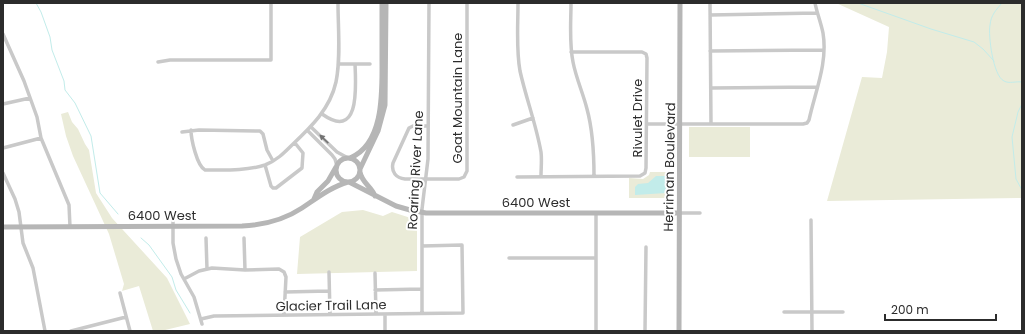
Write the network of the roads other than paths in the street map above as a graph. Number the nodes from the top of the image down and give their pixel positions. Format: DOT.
graph roads {
  1 [pos="271,3"];
  2 [pos="338,3"];
  3 [pos="382,3"];
  4 [pos="386,3"];
  5 [pos="429,3"];
  6 [pos="467,3"];
  7 [pos="518,3"];
  8 [pos="571,3"];
  9 [pos="680,3"];
  10 [pos="710,3"];
  11 [pos="815,3"];
  12 [pos="817,13"];
  13 [pos="710,15"];
  14 [pos="3,34"];
  15 [pos="823,50"];
  16 [pos="710,51"];
  17 [pos="572,52"];
  18 [pos="158,62"];
  19 [pos="338,64"];
  20 [pos="356,64"];
  21 [pos="370,64"];
  22 [pos="817,87"];
  23 [pos="711,88"];
  24 [pos="30,98"];
  25 [pos="3,104"];
  26 [pos="322,114"];
  27 [pos="533,118"];
  28 [pos="647,124"];
  29 [pos="680,124"];
  30 [pos="711,124"];
  31 [pos="428,126"];
  32 [pos="513,126"];
  33 [pos="310,129"];
  34 [pos="191,130"];
  35 [pos="182,132"];
  36 [pos="42,138"];
  37 [pos="295,143"];
  38 [pos="3,148"];
  39 [pos="349,158"];
  40 [pos="273,161"];
  41 [pos="265,165"];
  42 [pos="336,166"];
  43 [pos="360,170"];
  44 [pos="3,173"];
  45 [pos="541,176"];
  46 [pos="594,176"];
  47 [pos="517,177"];
  48 [pos="426,178"];
  49 [pos="349,182"];
  50 [pos="375,196"];
  51 [pos="314,198"];
  52 [pos="422,212"];
  53 [pos="596,213"];
  54 [pos="679,213"];
  55 [pos="700,213"];
  56 [pos="173,217"];
  57 [pos="811,220"];
  58 [pos="3,227"];
  59 [pos="21,227"];
  60 [pos="70,227"];
  61 [pos="172,227"];
  62 [pos="206,238"];
  63 [pos="244,238"];
  64 [pos="422,246"];
  65 [pos="646,247"];
  66 [pos="509,258"];
  67 [pos="596,258"];
  68 [pos="206,269"];
  69 [pos="245,270"];
  70 [pos="329,272"];
  71 [pos="375,273"];
  72 [pos="184,279"];
  73 [pos="422,289"];
  74 [pos="376,290"];
  75 [pos="329,291"];
  76 [pos="285,292"];
  77 [pos="120,293"];
  78 [pos="784,312"];
  79 [pos="811,312"];
  80 [pos="843,312"];
  81 [pos="422,313"];
  82 [pos="330,314"];
  83 [pos="376,314"];
  84 [pos="385,314"];
  85 [pos="284,315"];
  86 [pos="126,317"];
  87 [pos="201,319"];
  88 [pos="202,324"];
  89 [pos="45,331"];
  90 [pos="71,331"];
  91 [pos="130,331"];
  92 [pos="385,331"];
  93 [pos="596,331"];
  94 [pos="645,331"];
  95 [pos="679,331"];
  96 [pos="812,331"];
  1 -- 18 [label="street"];
  2 -- 19 [label="street"];
  3 -- 39 [label="street"];
  4 -- 43 [label="street"];
  5 -- 31 [label="street, Roaring River Lane"];
  6 -- 48 [label="street, Goat Mountain Lane"];
  7 -- 27 [label="street"];
  8 -- 17 [label="street"];
  9 -- 29 [label="street, Herriman Boulevard"];
  10 -- 13 [label="street"];
  11 -- 12 [label="street"];
  12 -- 13 [label="street"];
  12 -- 15 [label="street"];
  13 -- 16 [label="street"];
  14 -- 24 [label="street"];
  15 -- 16 [label="street"];
  15 -- 22 [label="street"];
  16 -- 23 [label="street"];
  17 -- 28 [label="street, Rivulet Drive"];
  17 -- 46 [label="street"];
  19 -- 20 [label="street"];
  19 -- 26 [label="street"];
  20 -- 21 [label="street"];
  20 -- 26 [label="street"];
  22 -- 23 [label="street"];
  22 -- 30 [label="street"];
  23 -- 30 [label="street"];
  24 -- 25 [label="street"];
  24 -- 36 [label="street"];
  26 -- 33 [label="street"];
  27 -- 32 [label="street"];
  27 -- 45 [label="street"];
  28 -- 29 [label="street"];
  28 -- 46 [label="street, Rivulet Drive"];
  29 -- 30 [label="street"];
  29 -- 54 [label="street, Herriman Boulevard"];
  31 -- 48 [label="street, Roaring River Lane"];
  31 -- 48 [label="street, Goat Mountain Lane"];
  33 -- 37 [label="street"];
  39 -- 33 [label="street, one-way"];
  33 -- 42 [label="street"];
  34 -- 35 [label="street"];
  34 -- 40 [label="street"];
  34 -- 41 [label="street"];
  36 -- 38 [label="street"];
  36 -- 60 [label="street"];
  37 -- 40 [label="street"];
  37 -- 41 [label="street"];
  39 -- 42 [label="street"];
  39 -- 43 [label="street"];
  40 -- 41 [label="street"];
  42 -- 49 [label="street"];
  42 -- 51 [label="street, 6400 West"];
  43 -- 49 [label="street"];
  43 -- 50 [label="street, 6400 West"];
  44 -- 59 [label="street"];
  45 -- 46 [label="street, Rivulet Drive"];
  45 -- 47 [label="street, Rivulet Drive"];
  48 -- 52 [label="street, Roaring River Lane"];
  49 -- 50 [label="street, 6400 West"];
  49 -- 51 [label="street, 6400 West"];
  50 -- 52 [label="street, 6400 West"];
  51 -- 61 [label="street, 6400 West"];
  52 -- 53 [label="street, 6400 West"];
  52 -- 64 [label="street, Roaring River Lane"];
  53 -- 54 [label="street, 6400 West"];
  53 -- 67 [label="street"];
  54 -- 55 [label="street, 6400 West"];
  54 -- 95 [label="street, Herriman Boulevard"];
  56 -- 61 [label="street"];
  57 -- 79 [label="street"];
  58 -- 59 [label="street, 6400 West"];
  59 -- 60 [label="street, 6400 West"];
  59 -- 89 [label="street"];
  60 -- 61 [label="street, 6400 West"];
  61 -- 72 [label="street"];
  62 -- 68 [label="street"];
  63 -- 69 [label="street"];
  64 -- 73 [label="street, Roaring River Lane"];
  64 -- 81 [label="street, Glacier Trail Lane"];
  65 -- 94 [label="street"];
  66 -- 67 [label="street"];
  67 -- 93 [label="street"];
  68 -- 69 [label="street"];
  68 -- 72 [label="street"];
  69 -- 76 [label="street"];
  70 -- 75 [label="street"];
  71 -- 74 [label="street"];
  72 -- 87 [label="street"];
  73 -- 74 [label="street"];
  73 -- 81 [label="street, Roaring River Lane"];
  74 -- 83 [label="street"];
  75 -- 76 [label="street"];
  75 -- 82 [label="street"];
  76 -- 85 [label="street"];
  77 -- 86 [label="street"];
  78 -- 79 [label="street"];
  79 -- 80 [label="street"];
  79 -- 96 [label="street"];
  81 -- 84 [label="street, Glacier Trail Lane"];
  82 -- 83 [label="street, Glacier Trail Lane"];
  82 -- 85 [label="street, Glacier Trail Lane"];
  83 -- 84 [label="street, Glacier Trail Lane"];
  84 -- 92 [label="street"];
  85 -- 87 [label="street, Glacier Trail Lane"];
  86 -- 90 [label="street"];
  86 -- 91 [label="street"];
  87 -- 88 [label="street"];
}
